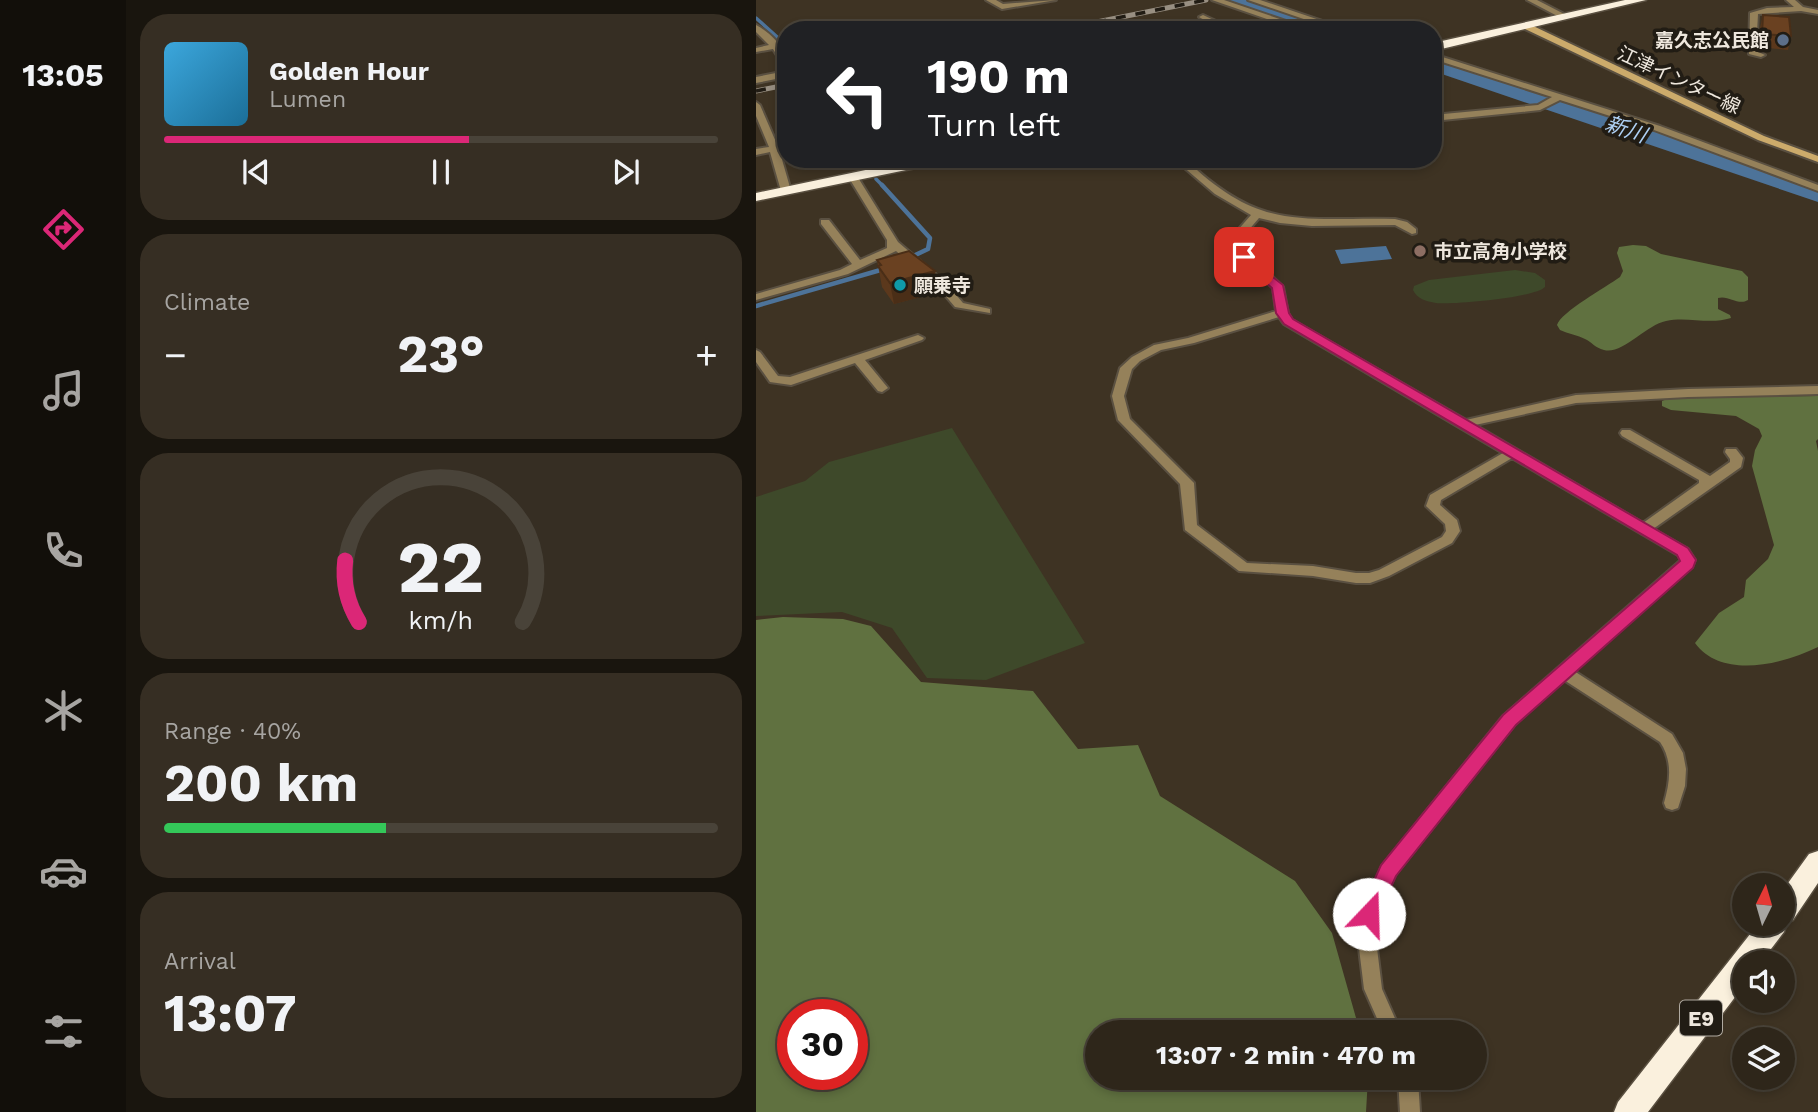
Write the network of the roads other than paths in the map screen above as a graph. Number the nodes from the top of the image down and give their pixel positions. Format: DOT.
graph roads {
  1 [pos="990,0"];
  2 [pos="1052,0"];
  3 [pos="1216,0"];
  4 [pos="1252,0"];
  5 [pos="1531,0"];
  6 [pos="1640,0"];
  7 [pos="1790,0"];
  8 [pos="1801,9"];
  9 [pos="1818,12"];
  10 [pos="1203,17"];
  11 [pos="1566,17"];
  12 [pos="1212,21"];
  13 [pos="1280,21"];
  14 [pos="1317,21"];
  15 [pos="1526,26"];
  16 [pos="756,27"];
  17 [pos="1442,45"];
  18 [pos="774,46"];
  19 [pos="756,50"];
  20 [pos="777,50"];
  21 [pos="1760,55"];
  22 [pos="1442,59"];
  23 [pos="777,76"];
  24 [pos="756,80"];
  25 [pos="1558,98"];
  26 [pos="756,105"];
  27 [pos="1442,117"];
  28 [pos="760,123"];
  29 [pos="774,149"];
  30 [pos="756,152"];
  31 [pos="1818,159"];
  32 [pos="777,160"];
  33 [pos="779,168"];
  34 [pos="899,168"];
  35 [pos="1188,168"];
  36 [pos="854,178"];
  37 [pos="1818,188"];
  38 [pos="786,191"];
  39 [pos="756,197"];
  40 [pos="1257,214"];
  41 [pos="825,222"];
  42 [pos="1412,231"];
  43 [pos="894,244"];
  44 [pos="859,266"];
  45 [pos="756,297"];
  46 [pos="986,311"];
  47 [pos="1282,313"];
  48 [pos="918,338"];
  49 [pos="756,354"];
  50 [pos="858,359"];
  51 [pos="772,377"];
  52 [pos="756,382"];
  53 [pos="882,388"];
  54 [pos="1818,390"];
  55 [pos="1465,424"];
  56 [pos="1626,433"];
  57 [pos="1513,452"];
  58 [pos="1731,452"];
  59 [pos="1704,485"];
  60 [pos="1644,529"];
  61 [pos="1565,673"];
  62 [pos="1672,803"];
  63 [pos="1818,862"];
  64 [pos="1796,893"];
  65 [pos="1765,936"];
  66 [pos="1387,1020"];
  67 [pos="1409,1090"];
  68 [pos="1410,1112"];
  69 [pos="1629,1112"];
  1 -- 2 [label="street"];
  3 -- 13 [label="street"];
  4 -- 14 [label="street"];
  5 -- 11 [label="street"];
  6 -- 11 [label="highway"];
  7 -- 8 [label="street"];
  8 -- 9 [label="street"];
  8 -- 21 [label="street"];
  10 -- 12 [label="street"];
  11 -- 15 [label="highway"];
  15 -- 17 [label="highway"];
  15 -- 31 [label="main road, 江津インター線"];
  16 -- 18 [label="street"];
  18 -- 19 [label="street"];
  18 -- 20 [label="street"];
  22 -- 25 [label="street"];
  23 -- 24 [label="street"];
  25 -- 27 [label="street"];
  25 -- 37 [label="street"];
  26 -- 28 [label="street"];
  28 -- 29 [label="street"];
  29 -- 30 [label="street"];
  29 -- 32 [label="street"];
  33 -- 38 [label="street"];
  34 -- 36 [label="highway"];
  35 -- 40 [label="street"];
  36 -- 38 [label="highway"];
  36 -- 43 [label="street"];
  38 -- 39 [label="highway"];
  40 -- 42 [label="street"];
  40 -- 47 [label="street"];
  41 -- 44 [label="street"];
  43 -- 44 [label="street"];
  43 -- 46 [label="street"];
  44 -- 45 [label="street"];
  47 -- 55 [label="street"];
  47 -- 57 [label="street"];
  48 -- 50 [label="street"];
  49 -- 51 [label="street"];
  50 -- 51 [label="street"];
  50 -- 53 [label="street"];
  51 -- 52 [label="street"];
  54 -- 55 [label="street"];
  55 -- 57 [label="street"];
  56 -- 59 [label="street"];
  57 -- 60 [label="street"];
  58 -- 59 [label="street"];
  59 -- 60 [label="street"];
  60 -- 61 [label="street"];
  61 -- 62 [label="street"];
  61 -- 66 [label="street"];
  63 -- 64 [label="highway"];
  65 -- 69 [label="highway, E9"];
  67 -- 68 [label="street"];
}
